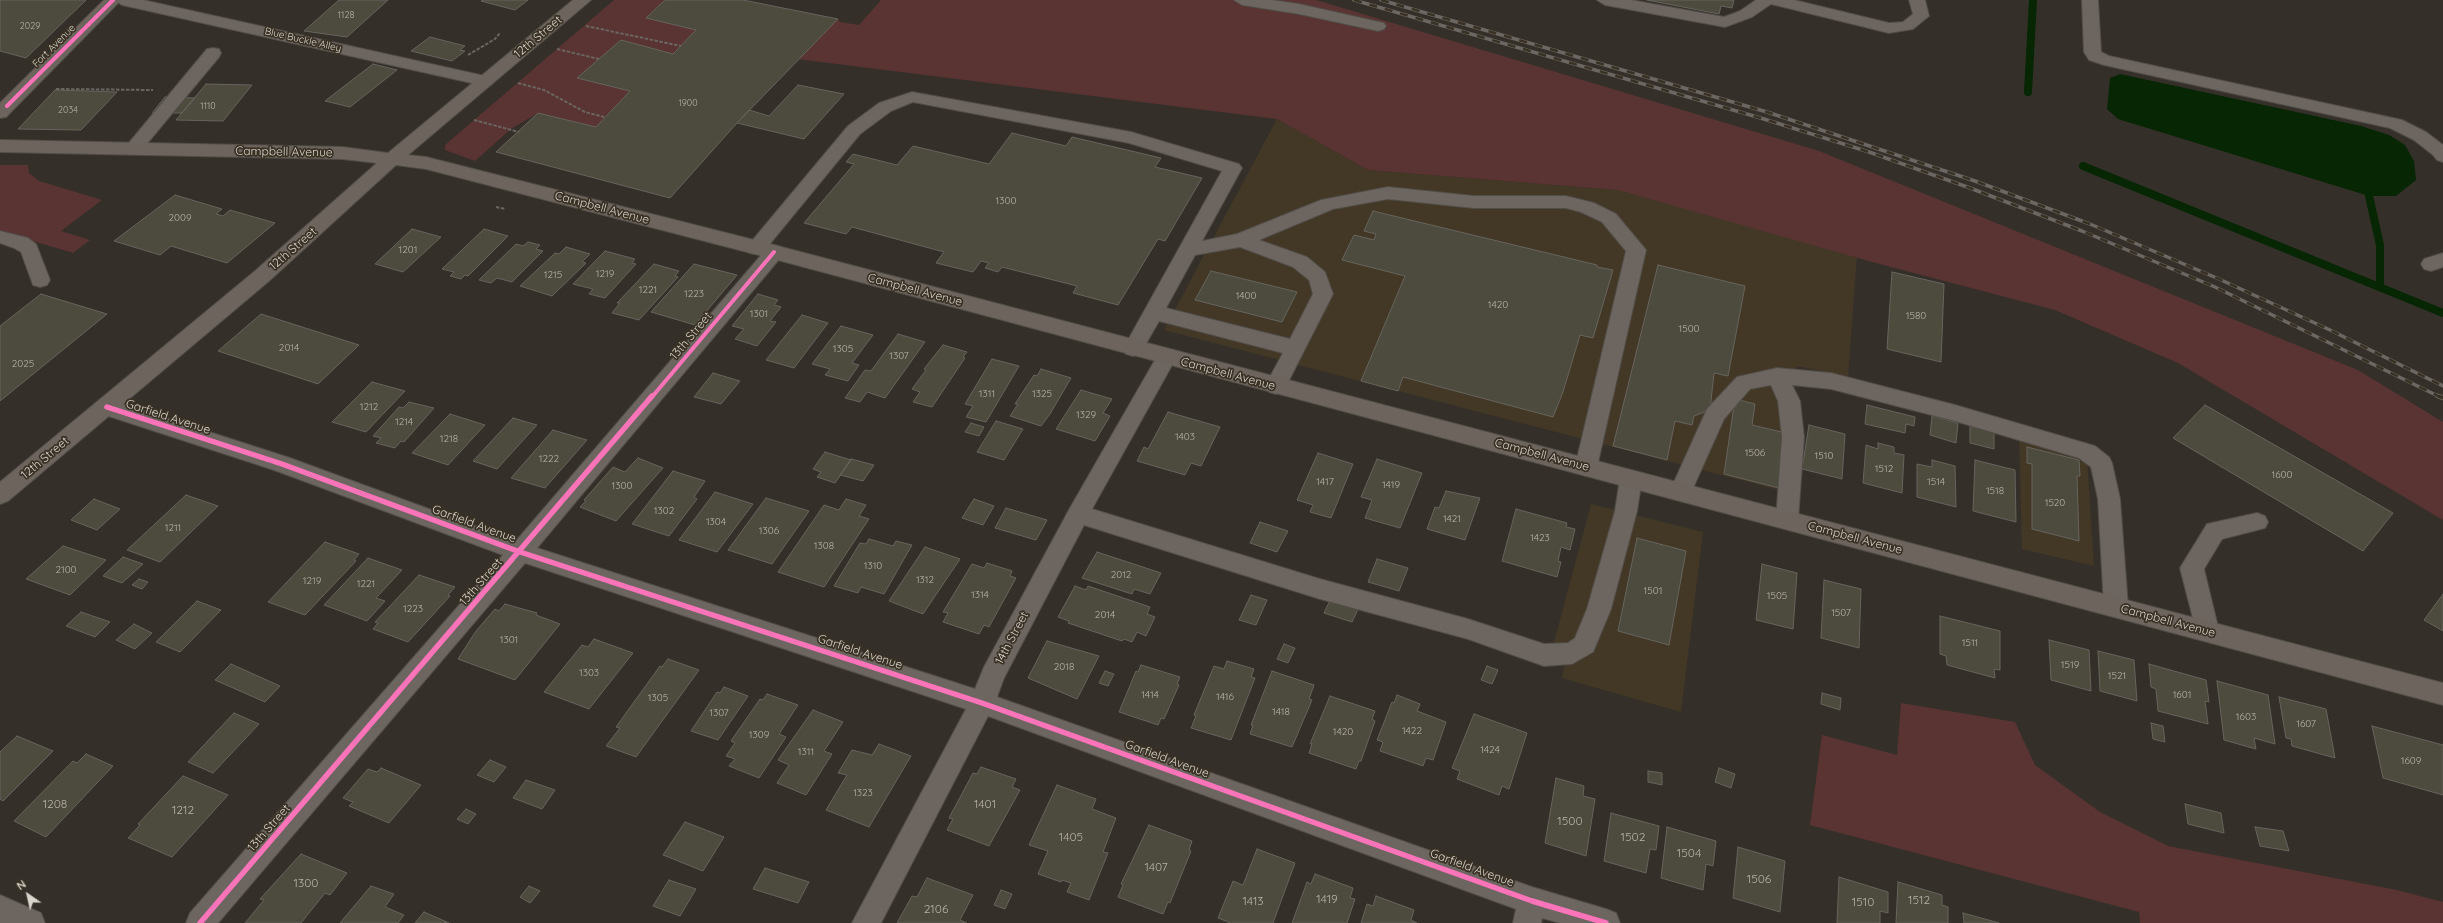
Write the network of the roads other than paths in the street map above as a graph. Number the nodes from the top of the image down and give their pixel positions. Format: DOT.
graph roads {
  1 [pos="113,0"];
  2 [pos="122,0"];
  3 [pos="583,0"];
  4 [pos="1242,0"];
  5 [pos="1605,0"];
  6 [pos="1766,0"];
  7 [pos="1774,0"];
  8 [pos="1916,0"];
  9 [pos="2090,0"];
  10 [pos="1378,26"];
  11 [pos="213,53"];
  12 [pos="485,81"];
  13 [pos="0,113"];
  14 [pos="0,146"];
  15 [pos="134,148"];
  16 [pos="2443,156"];
  17 [pos="392,159"];
  18 [pos="0,237"];
  19 [pos="1241,240"];
  20 [pos="765,250"];
  21 [pos="1187,250"];
  22 [pos="40,280"];
  23 [pos="1154,312"];
  24 [pos="1294,348"];
  25 [pos="1133,349"];
  26 [pos="1166,358"];
  27 [pos="1777,376"];
  28 [pos="1276,386"];
  29 [pos="106,406"];
  30 [pos="1586,467"];
  31 [pos="1631,479"];
  32 [pos="1681,492"];
  33 [pos="0,495"];
  34 [pos="1078,514"];
  35 [pos="1787,520"];
  36 [pos="2257,522"];
  37 [pos="520,552"];
  38 [pos="2116,607"];
  39 [pos="2207,631"];
  40 [pos="2443,694"];
  41 [pos="982,703"];
  42 [pos="0,909"];
  43 [pos="1530,912"];
  44 [pos="31,923"];
  45 [pos="200,923"];
  46 [pos="866,923"];
  47 [pos="1606,923"];
  1 -- 13 [label="main road, Fort Avenue"];
  2 -- 12 [label="street, Blue Buckle Alley"];
  3 -- 12 [label="main road, 12th Street"];
  4 -- 10 [label="street"];
  5 -- 6 [label="street"];
  7 -- 8 [label="street"];
  9 -- 16 [label="street"];
  11 -- 15 [label="street"];
  12 -- 17 [label="main road, 12th Street"];
  14 -- 15 [label="main road, Campbell Avenue"];
  15 -- 17 [label="main road, Campbell Avenue"];
  17 -- 20 [label="main road, Campbell Avenue"];
  17 -- 29 [label="main road, 12th Street"];
  18 -- 22 [label="street"];
  19 -- 21 [label="street"];
  19 -- 24 [label="street"];
  19 -- 30 [label="street"];
  20 -- 21 [label="street, 13th Street"];
  20 -- 25 [label="main road, Campbell Avenue"];
  20 -- 37 [label="street, 13th Street"];
  21 -- 23 [label="street"];
  23 -- 24 [label="street"];
  23 -- 25 [label="street"];
  24 -- 28 [label="street"];
  25 -- 26 [label="main road, Campbell Avenue"];
  26 -- 28 [label="main road, Campbell Avenue"];
  26 -- 34 [label="street, 14th Street"];
  27 -- 32 [label="street"];
  27 -- 35 [label="street"];
  27 -- 38 [label="street"];
  28 -- 30 [label="main road, Campbell Avenue"];
  29 -- 33 [label="main road, 12th Street"];
  29 -- 37 [label="street, Garfield Avenue"];
  30 -- 31 [label="main road, Campbell Avenue"];
  31 -- 32 [label="main road, Campbell Avenue"];
  31 -- 34 [label="street"];
  32 -- 35 [label="main road, Campbell Avenue"];
  34 -- 41 [label="street, 14th Street"];
  35 -- 38 [label="main road, Campbell Avenue"];
  36 -- 39 [label="street"];
  37 -- 41 [label="street, Garfield Avenue"];
  37 -- 45 [label="street, 13th Street"];
  38 -- 39 [label="main road, Campbell Avenue"];
  39 -- 40 [label="main road, Campbell Avenue"];
  41 -- 43 [label="street, Garfield Avenue"];
  41 -- 46 [label="street, 14th Street"];
  42 -- 44 [label="street"];
  43 -- 47 [label="street, Garfield Avenue"];
}
